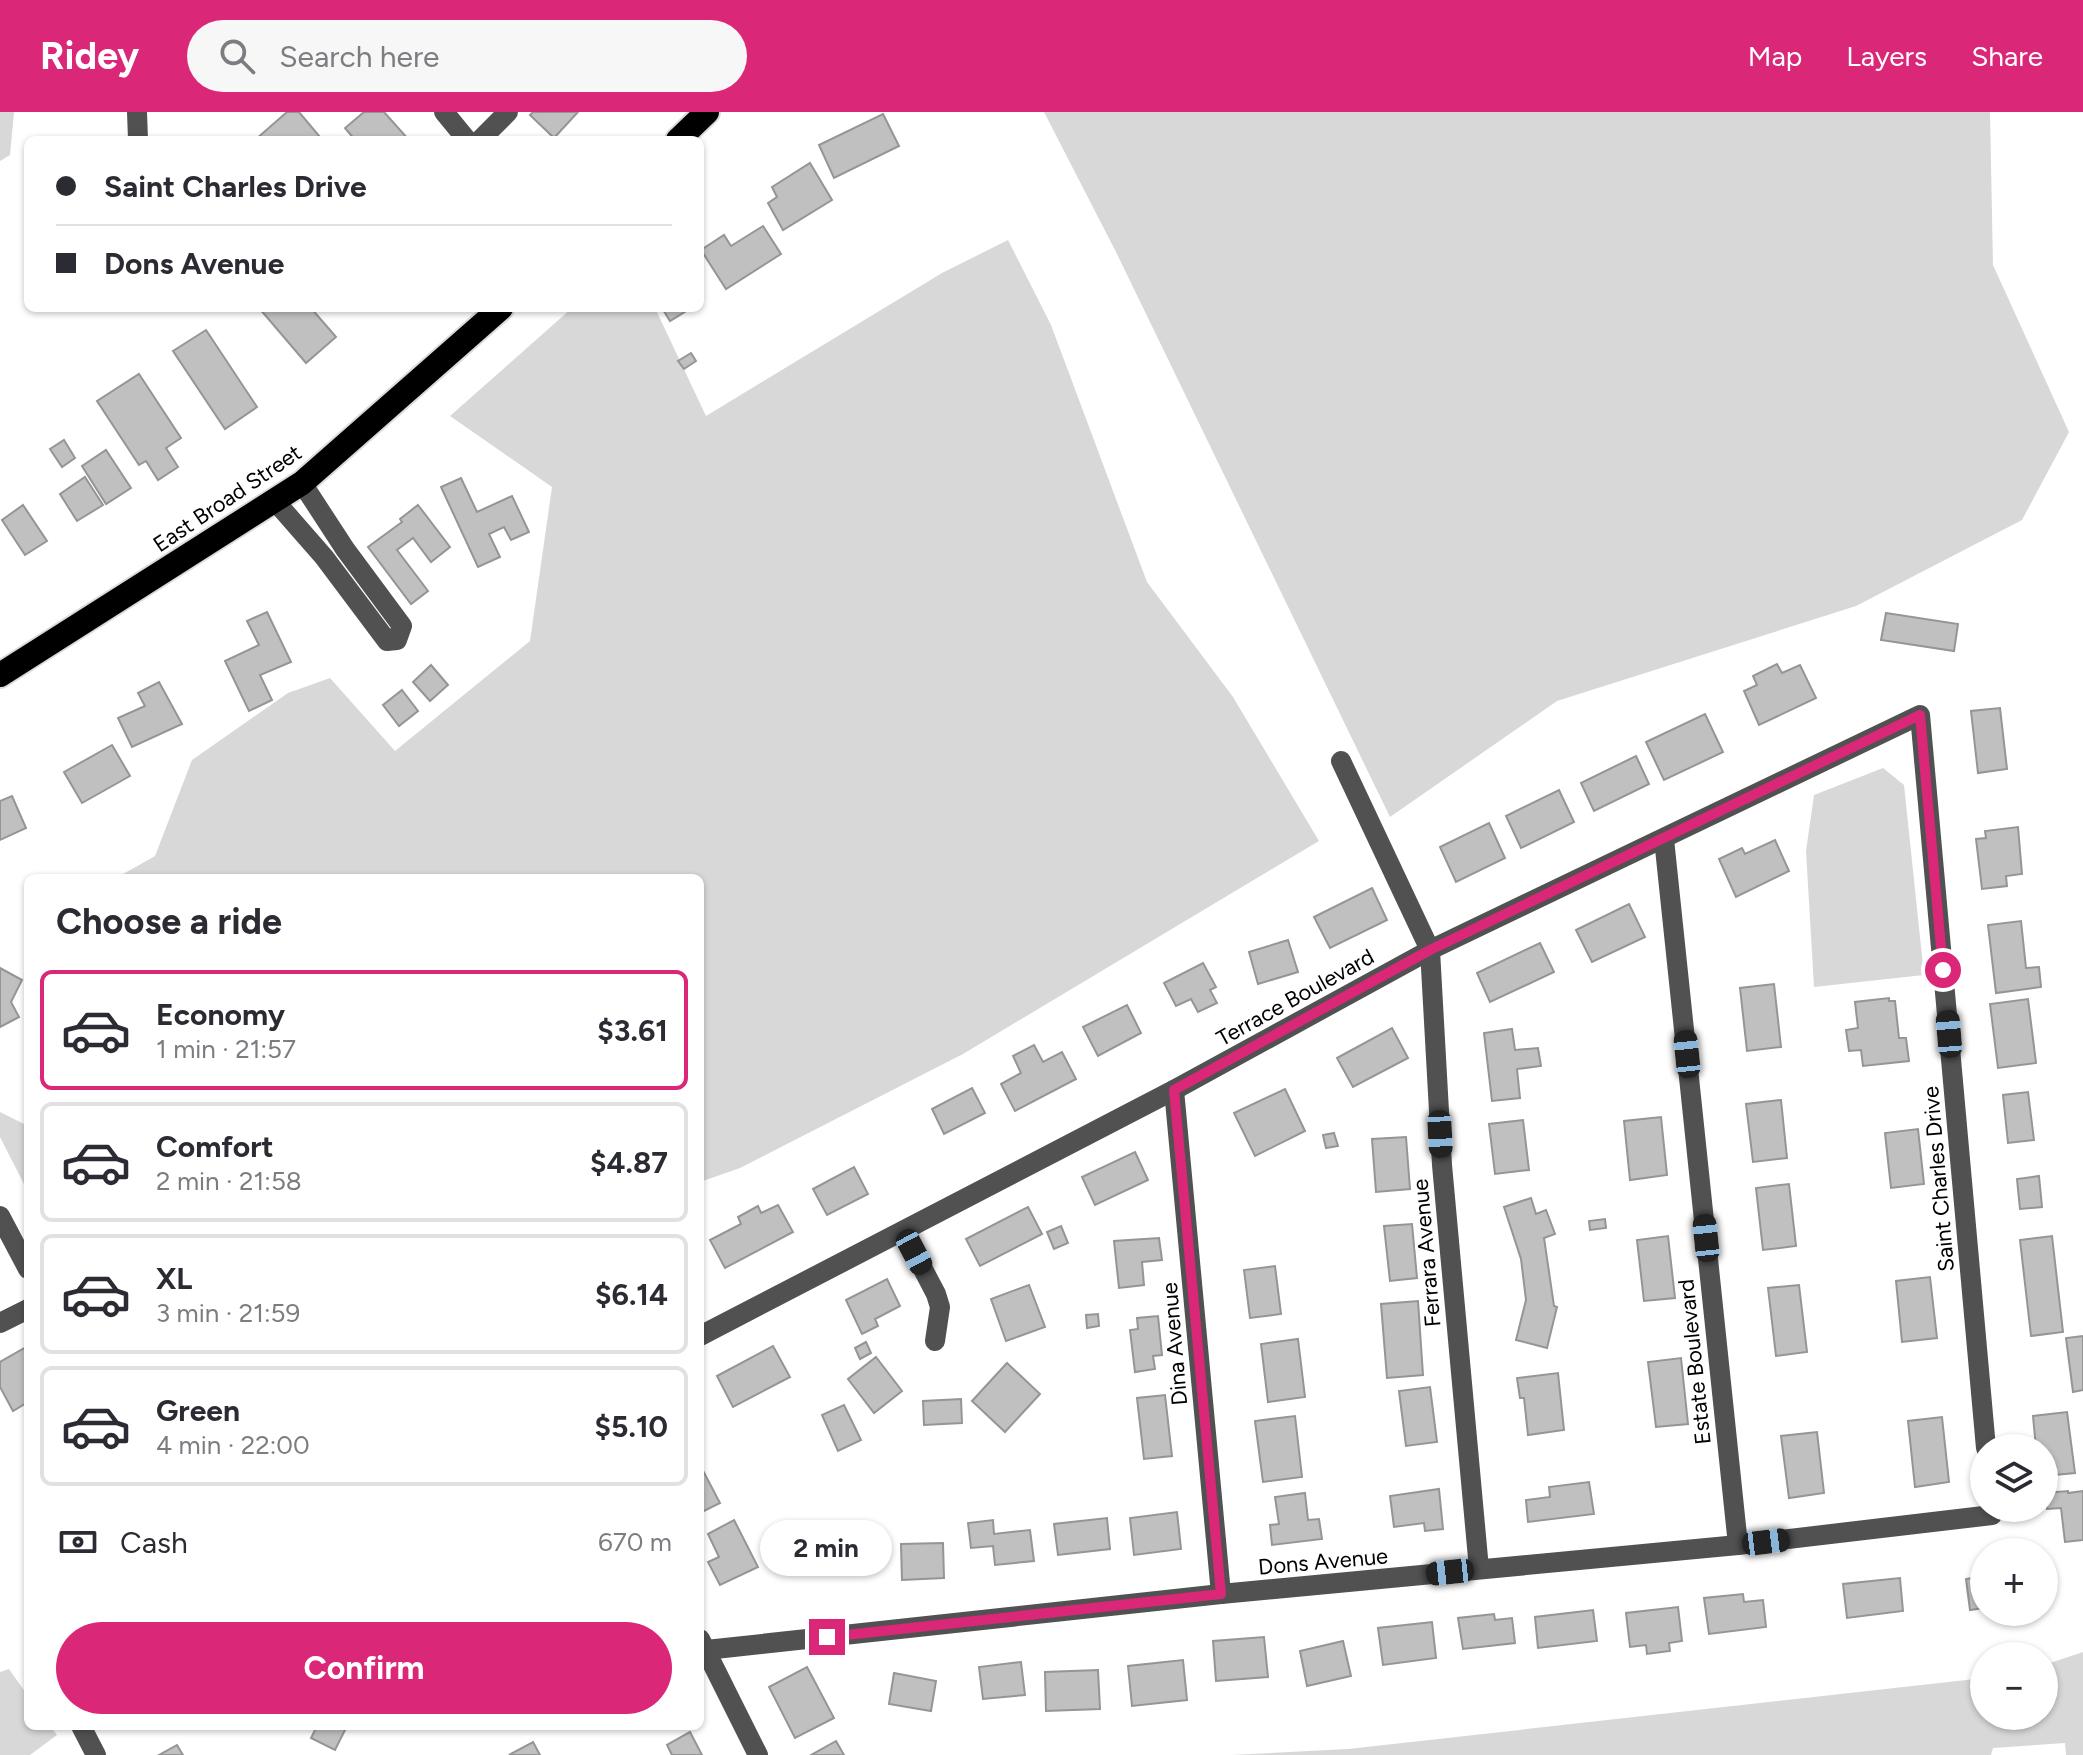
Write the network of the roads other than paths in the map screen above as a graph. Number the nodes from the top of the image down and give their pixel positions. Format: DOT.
graph roads {
  1 [pos="137,112"];
  2 [pos="444,112"];
  3 [pos="508,112"];
  4 [pos="707,112"];
  5 [pos="138,136"];
  6 [pos="464,136"];
  7 [pos="484,136"];
  8 [pos="682,136"];
  9 [pos="496,312"];
  10 [pos="302,483"];
  11 [pos="275,501"];
  12 [pos="0,675"];
  13 [pos="1920,715"];
  14 [pos="1341,761"];
  15 [pos="1664,839"];
  16 [pos="1430,950"];
  17 [pos="1174,1090"];
  18 [pos="0,1216"];
  19 [pos="903,1231"];
  20 [pos="24,1261"];
  21 [pos="24,1311"];
  22 [pos="0,1323"];
  23 [pos="704,1334"];
  24 [pos="935,1341"];
  25 [pos="1985,1434"];
  26 [pos="1970,1515"];
  27 [pos="1738,1545"];
  28 [pos="1479,1569"];
  29 [pos="1221,1594"];
  30 [pos="704,1645"];
  31 [pos="704,1647"];
  32 [pos="83,1730"];
  33 [pos="96,1755"];
  34 [pos="758,1755"];
  1 -- 5 [label="street"];
  2 -- 6 [label="street"];
  3 -- 7 [label="street"];
  4 -- 8 [label="highway"];
  9 -- 10 [label="highway, East Broad Street"];
  10 -- 11 [label="highway, East Broad Street"];
  10 -- 11 [label="street"];
  11 -- 12 [label="highway, East Broad Street"];
  13 -- 15 [label="street, Terrace Boulevard"];
  13 -- 25 [label="street, Saint Charles Drive"];
  14 -- 16 [label="street, Ferrara Avenue"];
  15 -- 16 [label="street, Terrace Boulevard"];
  15 -- 27 [label="street, Estate Boulevard"];
  16 -- 17 [label="street, Terrace Boulevard"];
  16 -- 28 [label="street, Ferrara Avenue"];
  17 -- 19 [label="street, Terrace Boulevard"];
  17 -- 29 [label="street, Dina Avenue"];
  18 -- 20 [label="street"];
  19 -- 23 [label="street, Terrace Boulevard"];
  19 -- 24 [label="street"];
  21 -- 22 [label="street"];
  26 -- 27 [label="street, Dons Avenue"];
  27 -- 28 [label="street, Dons Avenue"];
  28 -- 29 [label="street, Dons Avenue"];
  29 -- 30 [label="street, Dons Avenue"];
  31 -- 34 [label="street"];
  32 -- 33 [label="street"];
}
